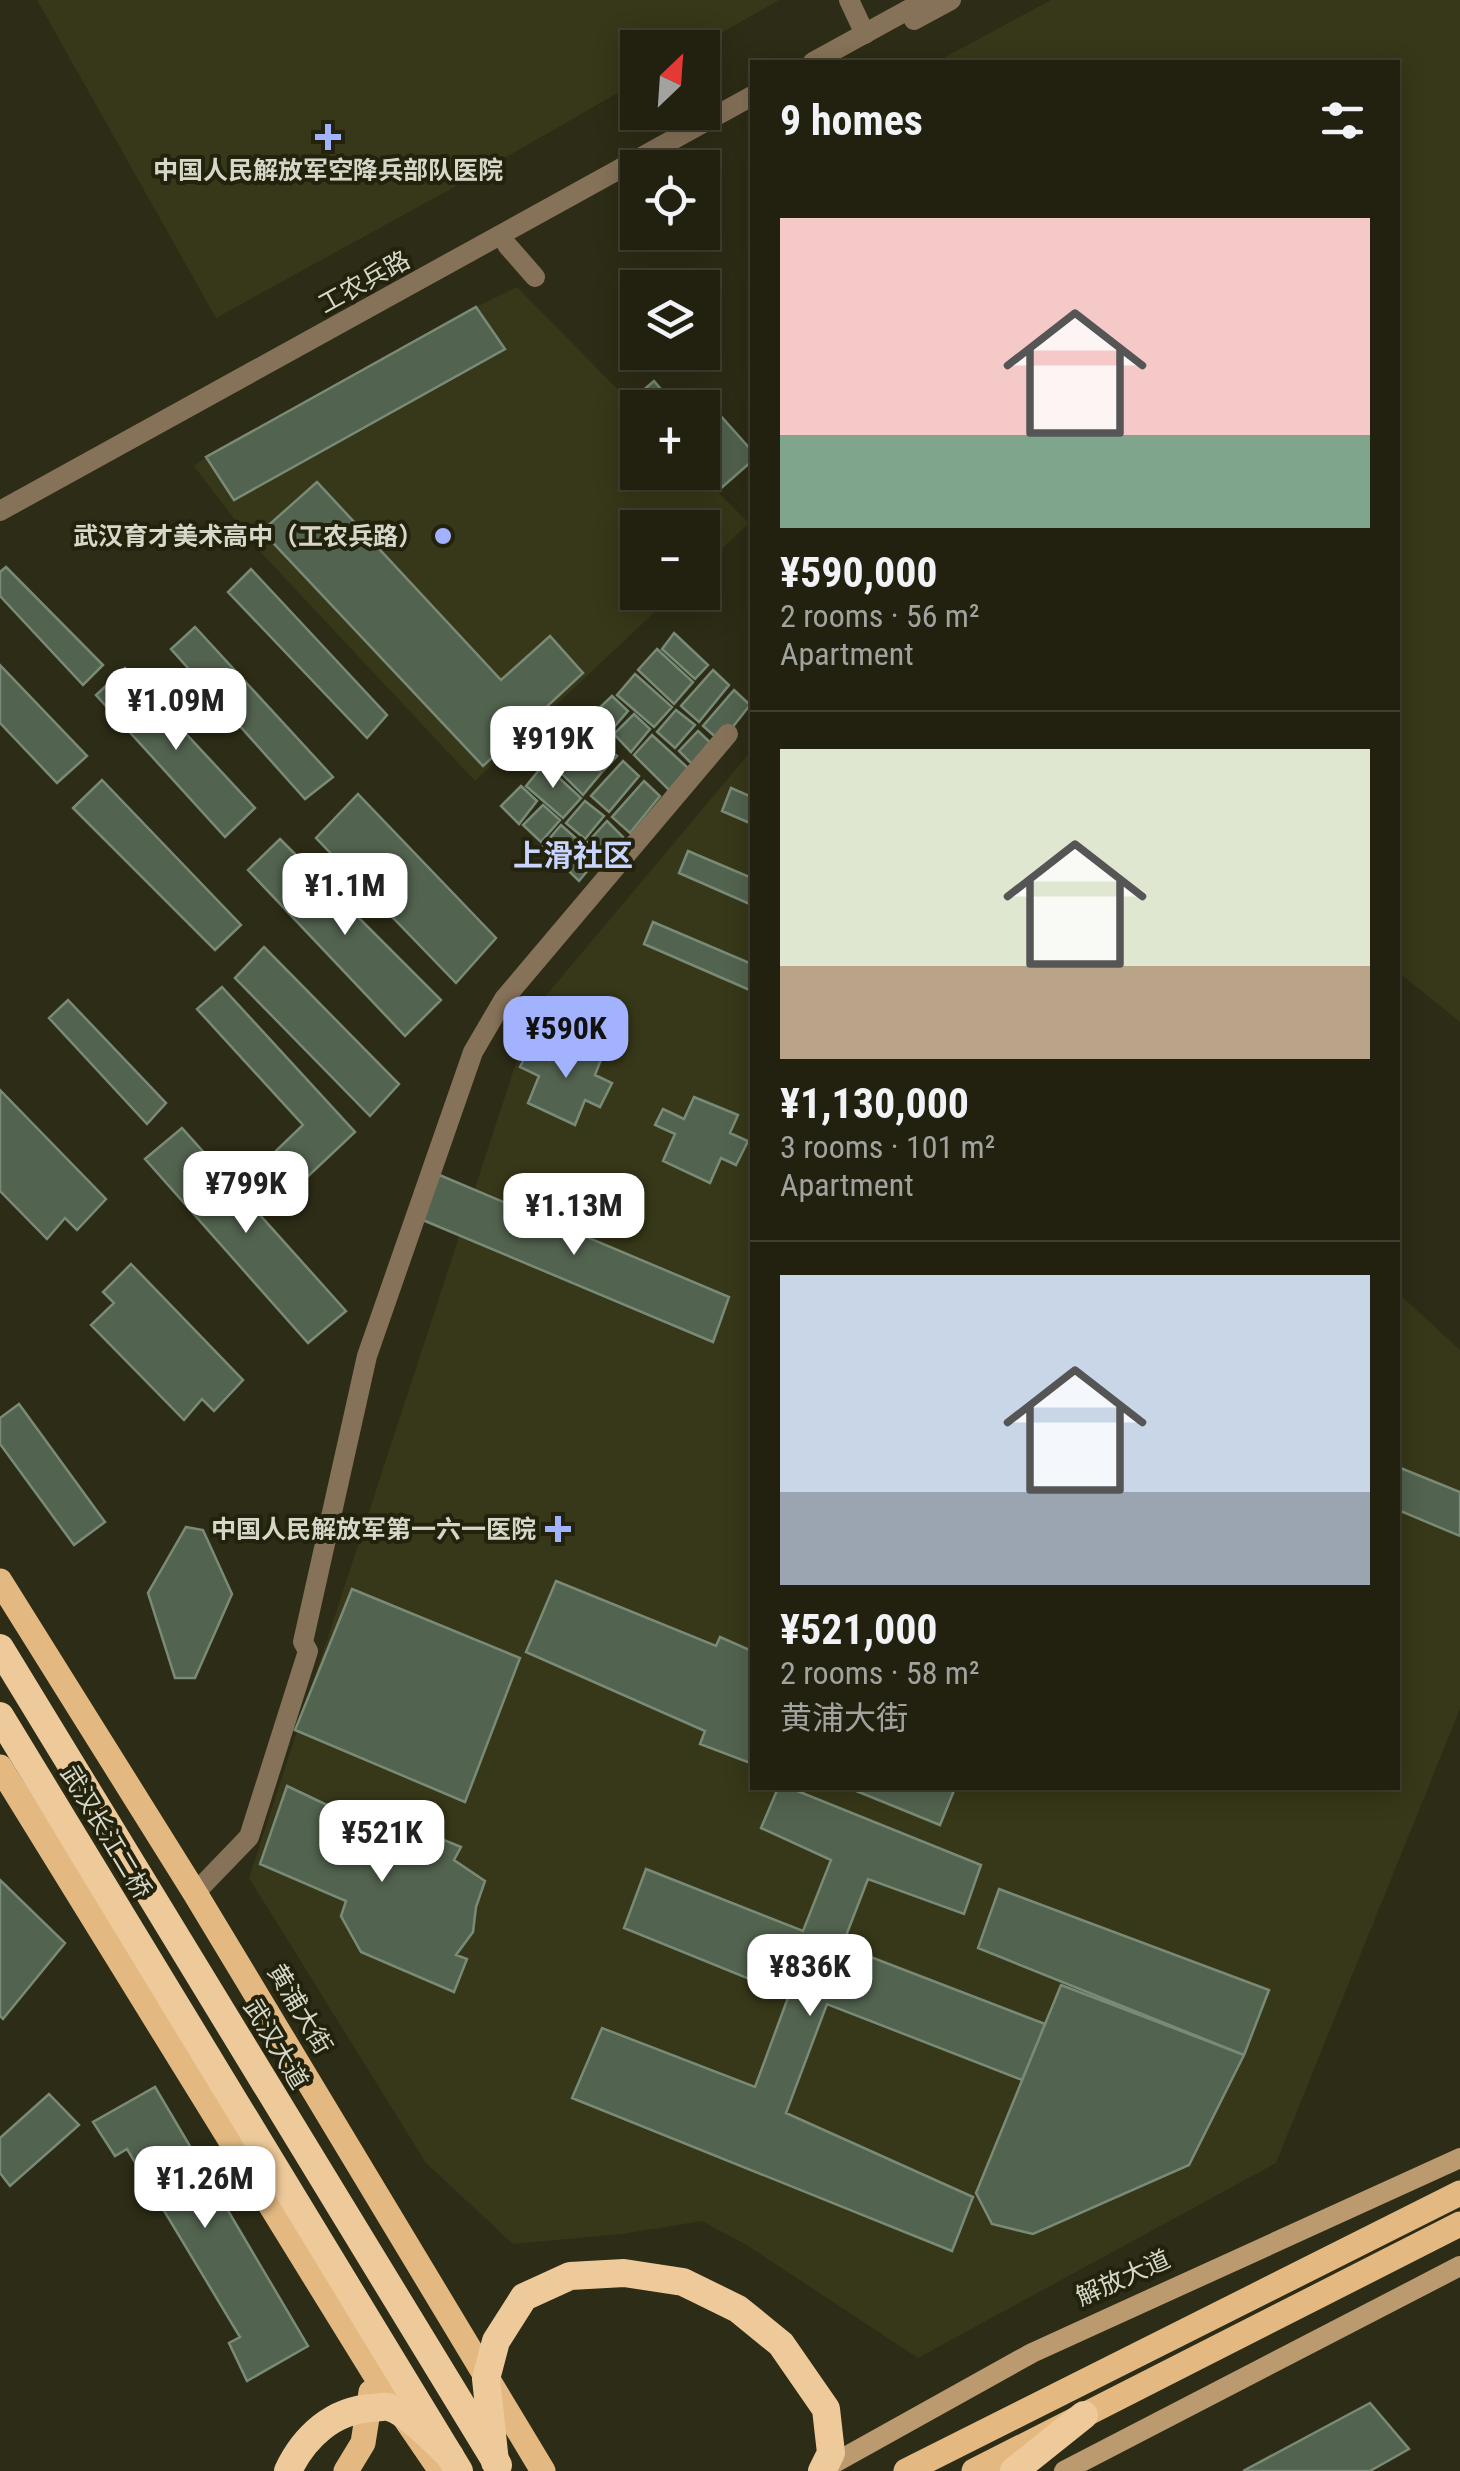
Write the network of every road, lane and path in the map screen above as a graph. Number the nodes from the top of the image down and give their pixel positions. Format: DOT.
graph roads {
  1 [pos="849,0"];
  2 [pos="926,0"];
  3 [pos="951,0"];
  4 [pos="864,34"];
  5 [pos="817,60"];
  6 [pos="842,60"];
  7 [pos="750,97"];
  8 [pos="750,111"];
  9 [pos="680,150"];
  10 [pos="620,183"];
  11 [pos="507,245"];
  12 [pos="535,277"];
  13 [pos="0,512"];
  14 [pos="0,526"];
  15 [pos="728,734"];
  16 [pos="0,1581"];
  17 [pos="0,1648"];
  18 [pos="0,1716"];
  19 [pos="0,1767"];
  20 [pos="195,1892"];
  21 [pos="1460,2158"];
  22 [pos="1460,2193"];
  23 [pos="1460,2224"];
  24 [pos="1460,2266"];
  25 [pos="374,2373"];
  26 [pos="1084,2415"];
  27 [pos="450,2466"];
  28 [pos="498,2466"];
  29 [pos="288,2471"];
  30 [pos="346,2471"];
  31 [pos="544,2471"];
  32 [pos="821,2471"];
  33 [pos="906,2471"];
  34 [pos="974,2471"];
  35 [pos="1014,2471"];
  36 [pos="1064,2471"];
  1 -- 4 [label="street"];
  2 -- 4 [label="street"];
  3 -- 6 [label="street"];
  4 -- 5 [label="street"];
  7 -- 13 [label="street, 工农兵路"];
  8 -- 9 [label="street"];
  10 -- 11 [label="street, 工农兵路"];
  11 -- 12 [label="street"];
  11 -- 14 [label="street, 工农兵路"];
  15 -- 20 [label="street"];
  16 -- 20 [label="main road, 黄浦大街"];
  17 -- 28 [label="highway, 武汉大道"];
  18 -- 27 [label="highway, 武汉长江二桥, bridge"];
  19 -- 25 [label="main road"];
  20 -- 31 [label="main road, 黄浦大街"];
  21 -- 32 [label="main road, 解放大道"];
  22 -- 33 [label="main road"];
  23 -- 26 [label="main road"];
  24 -- 36 [label="main road"];
  25 -- 27 [label="main road"];
  25 -- 30 [label="main road"];
  26 -- 34 [label="main road"];
  26 -- 35 [label="highway"];
  27 -- 29 [label="highway, bridge"];
  28 -- 32 [label="highway, bridge"];
}
